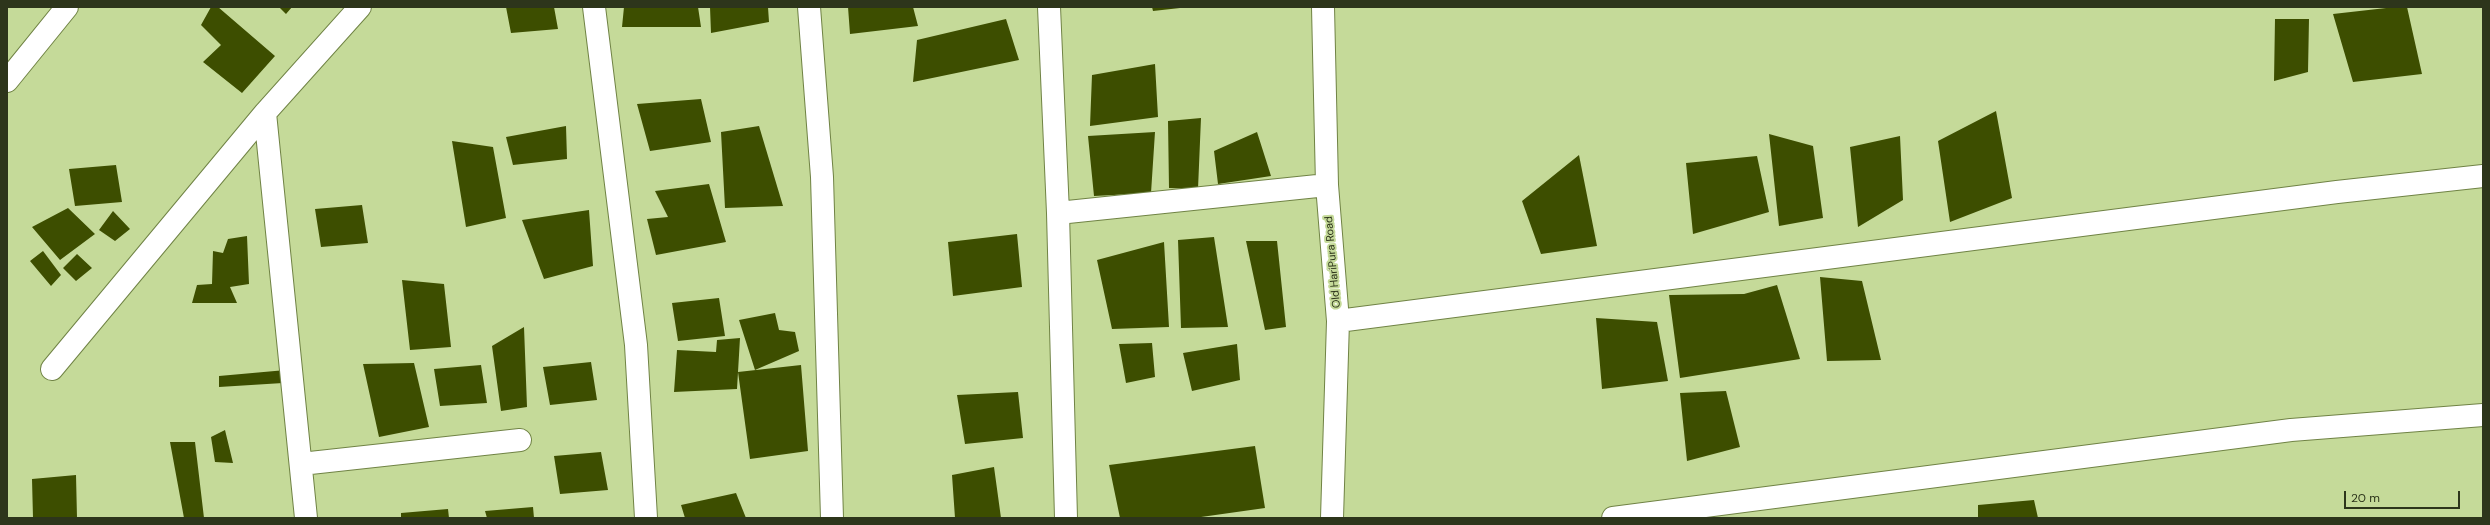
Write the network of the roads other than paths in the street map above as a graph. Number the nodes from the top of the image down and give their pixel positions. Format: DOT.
graph roads {
  1 [pos="67,7"];
  2 [pos="360,7"];
  3 [pos="594,7"];
  4 [pos="809,7"];
  5 [pos="1049,7"];
  6 [pos="1323,7"];
  7 [pos="7,81"];
  8 [pos="265,113"];
  9 [pos="2483,176"];
  10 [pos="1327,185"];
  11 [pos="1058,213"];
  12 [pos="1338,322"];
  13 [pos="52,369"];
  14 [pos="2483,416"];
  15 [pos="520,440"];
  16 [pos="301,464"];
  17 [pos="306,518"];
  18 [pos="646,518"];
  19 [pos="832,518"];
  20 [pos="1066,518"];
  21 [pos="1332,518"];
  22 [pos="1613,518"];
  1 -- 7 [label="street"];
  2 -- 8 [label="street"];
  3 -- 18 [label="street"];
  4 -- 19 [label="street"];
  5 -- 11 [label="street"];
  6 -- 10 [label="street, Old HariPura Road"];
  8 -- 13 [label="street"];
  8 -- 16 [label="street"];
  9 -- 12 [label="street"];
  10 -- 11 [label="street"];
  10 -- 12 [label="street, Old HariPura Road"];
  11 -- 20 [label="street"];
  12 -- 21 [label="street, Old HariPura Road"];
  14 -- 22 [label="street"];
  15 -- 16 [label="street"];
  16 -- 17 [label="street"];
}
